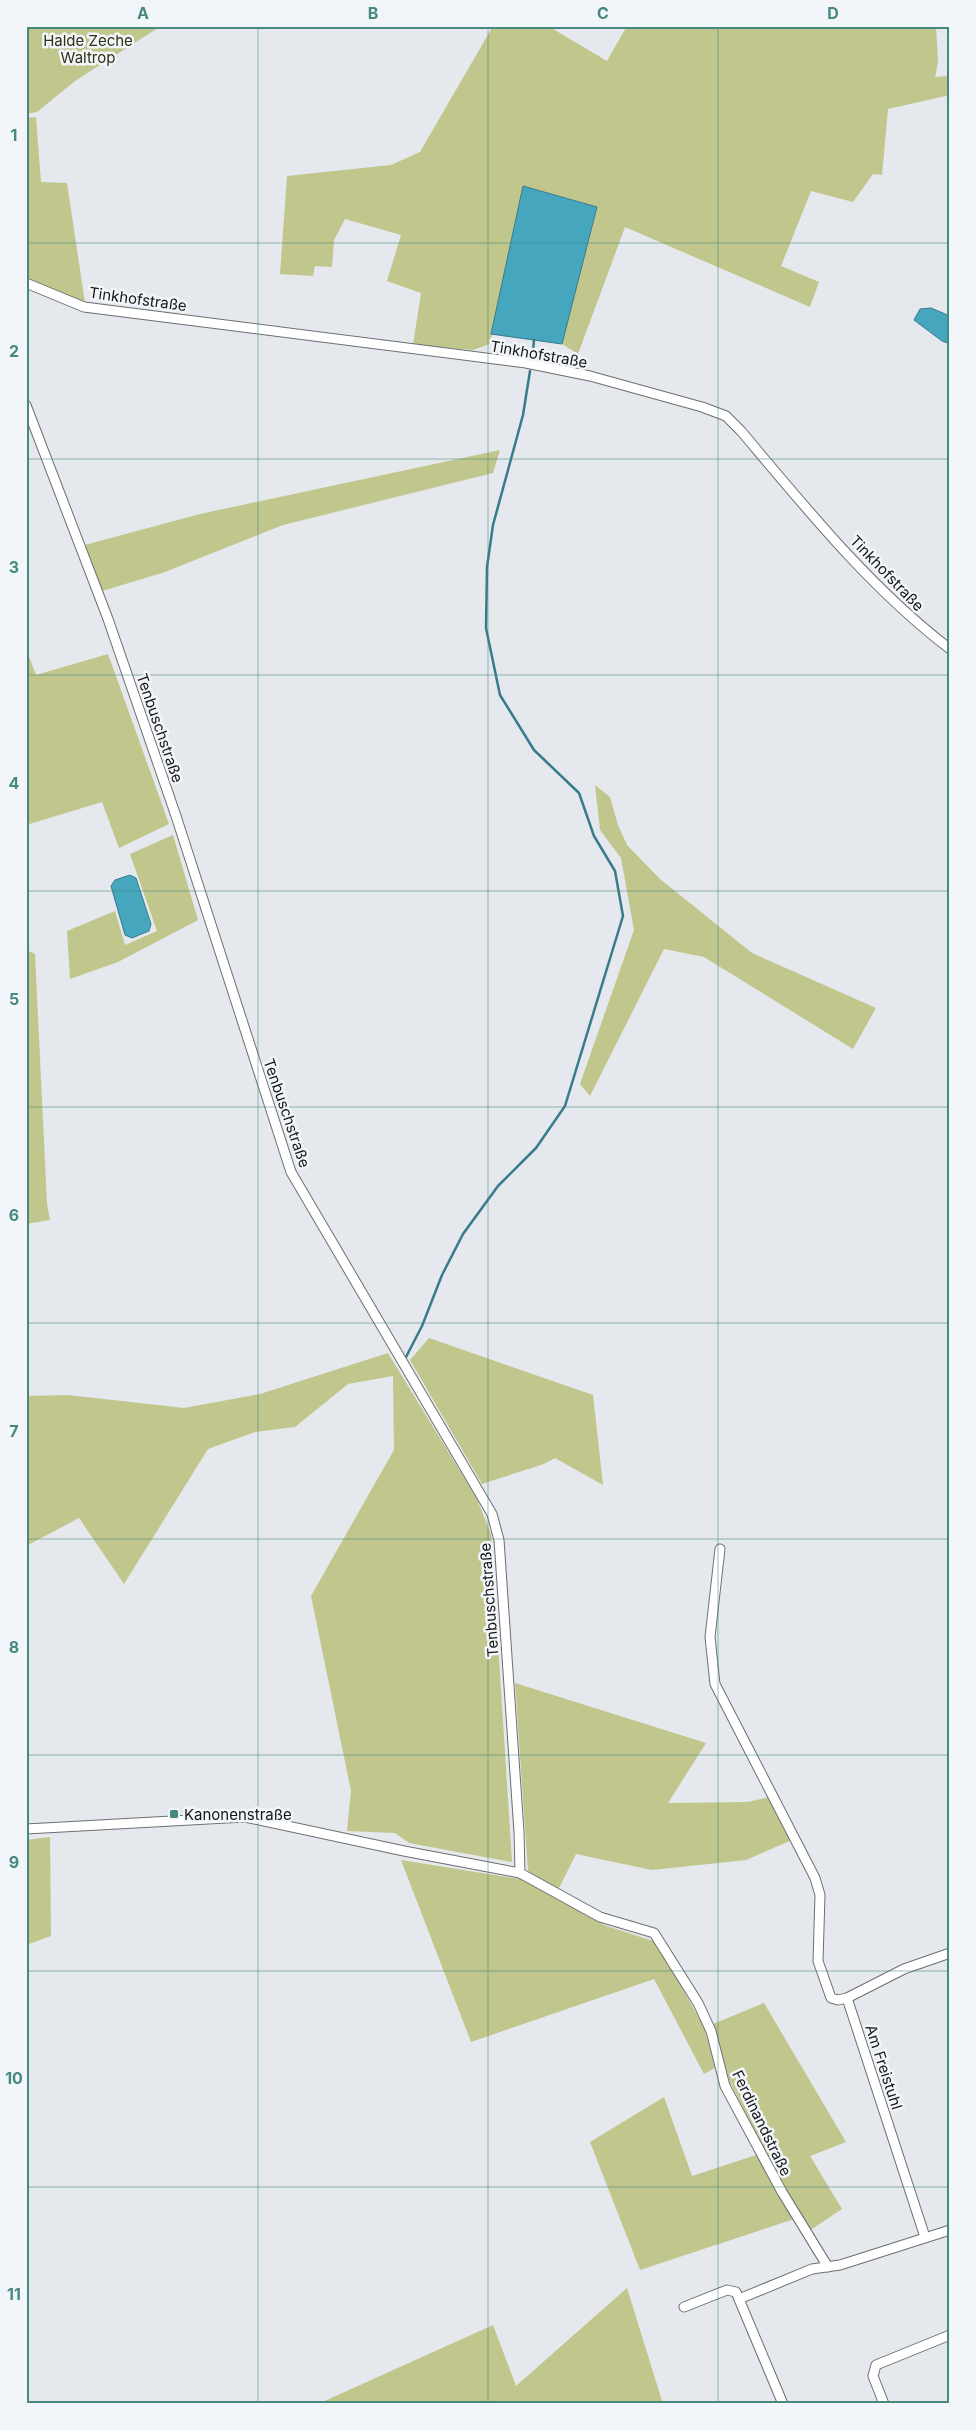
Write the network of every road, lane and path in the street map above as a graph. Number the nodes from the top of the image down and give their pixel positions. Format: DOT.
graph roads {
  1 [pos="26,284"];
  2 [pos="26,405"];
  3 [pos="950,649"];
  4 [pos="720,1549"];
  5 [pos="26,1828"];
  6 [pos="520,1873"];
  7 [pos="950,1953"];
  8 [pos="847,1998"];
  9 [pos="950,2230"];
  10 [pos="925,2237"];
  11 [pos="828,2267"];
  12 [pos="739,2299"];
  13 [pos="684,2307"];
  14 [pos="950,2335"];
  15 [pos="783,2404"];
  16 [pos="884,2404"];
  1 -- 3 [label="street, Tinkhofstraße"];
  2 -- 6 [label="street, Tenbuschstraße"];
  4 -- 8 [label="street"];
  5 -- 6 [label="street"];
  6 -- 11 [label="street, Ferdinandstraße"];
  7 -- 8 [label="street"];
  8 -- 10 [label="street, Am Freistuhl"];
  9 -- 10 [label="street"];
  10 -- 11 [label="street"];
  11 -- 12 [label="street"];
  12 -- 13 [label="street"];
  12 -- 15 [label="street"];
  14 -- 16 [label="street"];
}
